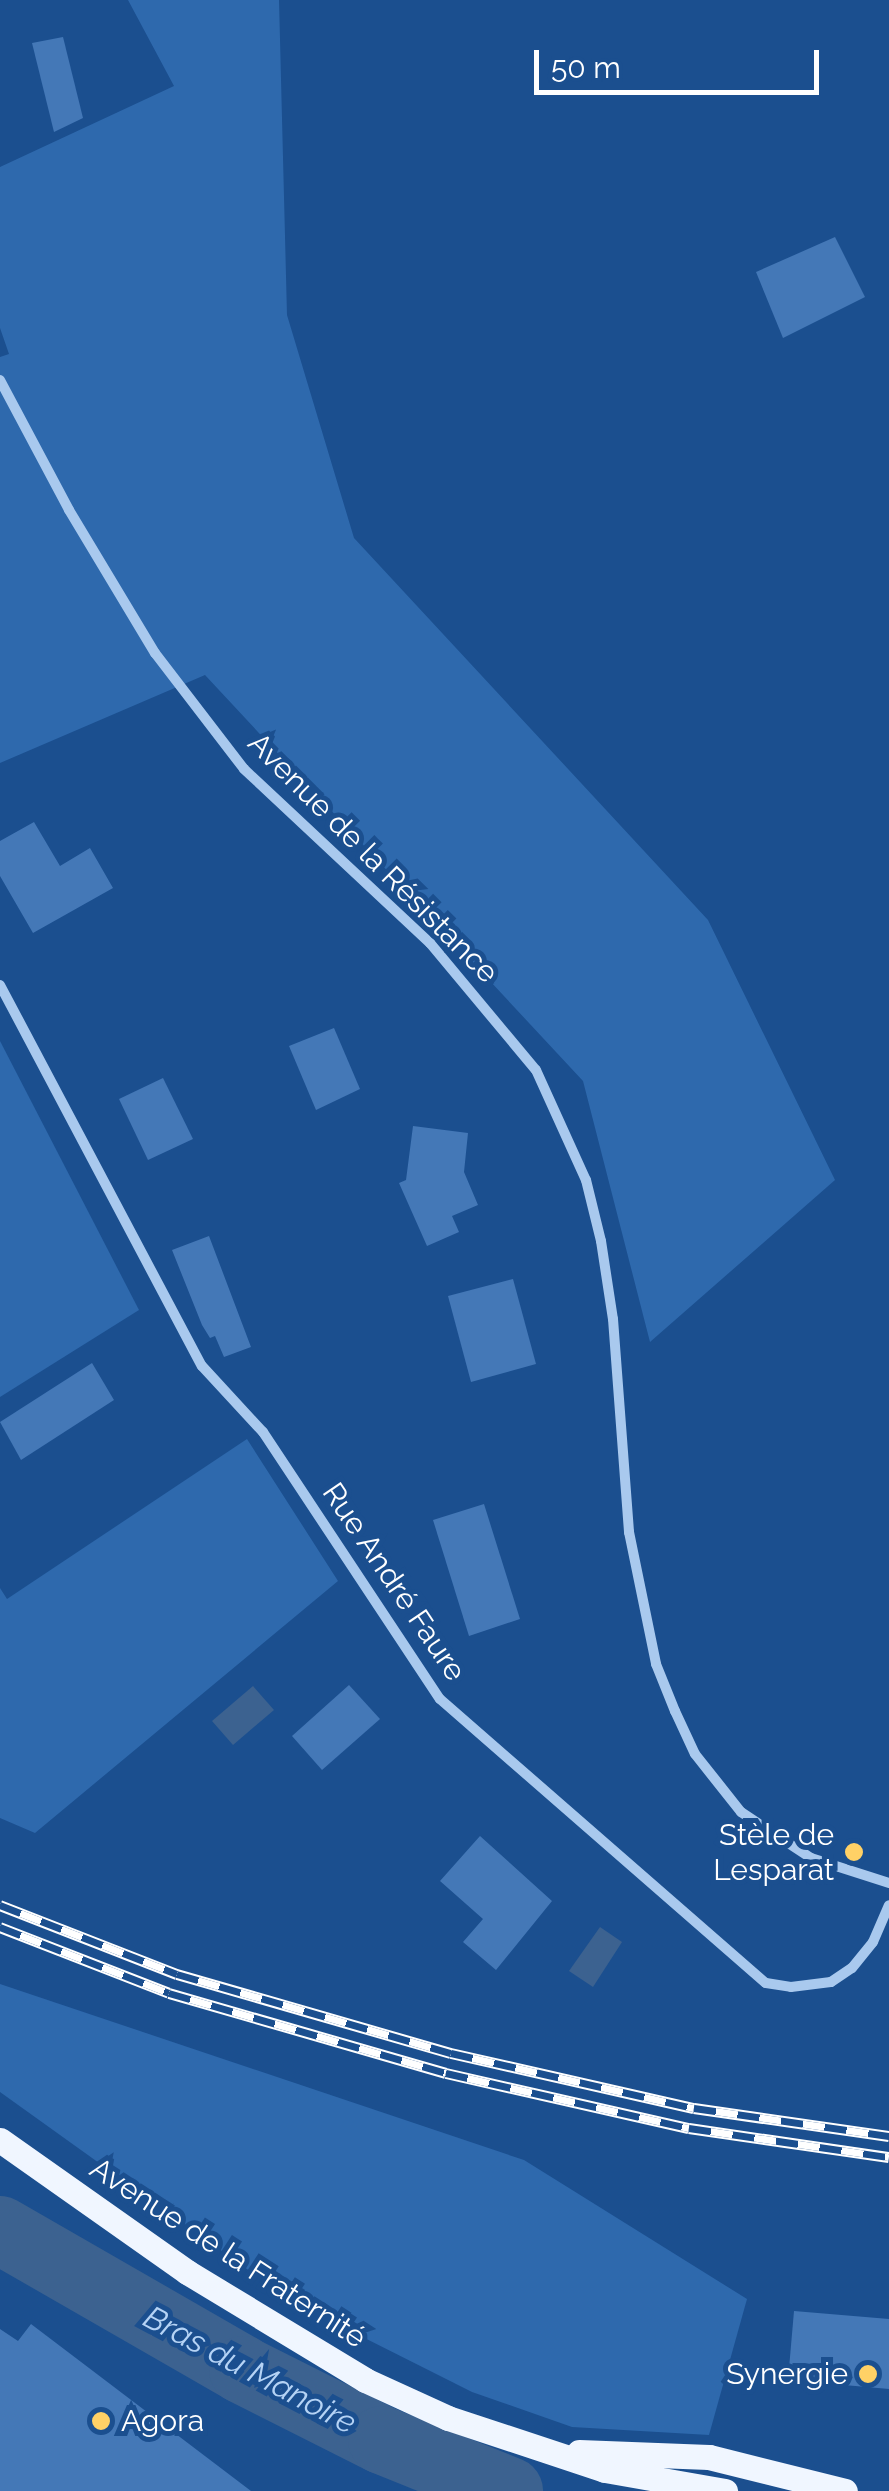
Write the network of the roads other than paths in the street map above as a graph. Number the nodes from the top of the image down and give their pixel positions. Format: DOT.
graph roads {
  1 [pos="0,380"];
  2 [pos="0,985"];
  3 [pos="889,1882"];
  4 [pos="889,1905"];
  5 [pos="0,2140"];
  6 [pos="539,2450"];
  7 [pos="787,2484"];
  8 [pos="725,2491"];
  9 [pos="846,2491"];
  1 -- 3 [label="street, Avenue de la Résistance"];
  2 -- 4 [label="street, Rue André Faure"];
  5 -- 6 [label="main road, Avenue de la Fraternité"];
  6 -- 7 [label="main road, Avenue de la Fraternité"];
  6 -- 8 [label="main road, Avenue de la Fraternité"];
  7 -- 9 [label="main road, Avenue de la Fraternité"];
}
